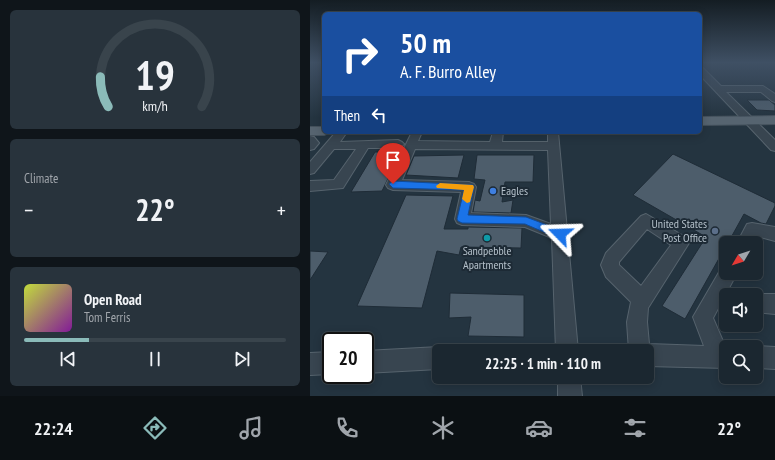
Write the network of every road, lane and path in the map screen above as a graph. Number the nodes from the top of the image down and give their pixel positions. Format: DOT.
graph roads {
  1 [pos="711,81"];
  2 [pos="722,92"];
  3 [pos="774,95"];
  4 [pos="775,120"];
  5 [pos="702,121"];
  6 [pos="753,125"];
  7 [pos="702,129"];
  8 [pos="775,129"];
  9 [pos="315,131"];
  10 [pos="340,134"];
  11 [pos="415,134"];
  12 [pos="498,134"];
  13 [pos="554,139"];
  14 [pos="364,145"];
  15 [pos="405,145"];
  16 [pos="310,146"];
  17 [pos="330,146"];
  18 [pos="495,146"];
  19 [pos="775,147"];
  20 [pos="310,170"];
  21 [pos="310,186"];
  22 [pos="560,234"];
  23 [pos="775,234"];
  24 [pos="748,236"];
  25 [pos="642,300"];
  26 [pos="719,300"];
  27 [pos="763,303"];
  28 [pos="775,304"];
  29 [pos="567,344"];
  30 [pos="639,344"];
  31 [pos="719,350"];
  32 [pos="654,355"];
  33 [pos="719,356"];
  34 [pos="763,357"];
  35 [pos="432,358"];
  36 [pos="775,358"];
  37 [pos="374,362"];
  38 [pos="322,363"];
  39 [pos="310,364"];
  40 [pos="569,384"];
  41 [pos="570,396"];
  1 -- 2 [label="street"];
  2 -- 3 [label="street"];
  2 -- 3 [label="street"];
  2 -- 6 [label="street"];
  4 -- 6 [label="main road"];
  5 -- 6 [label="main road"];
  6 -- 7 [label="main road"];
  6 -- 8 [label="main road"];
  6 -- 19 [label="street"];
  9 -- 16 [label="street"];
  10 -- 17 [label="street"];
  11 -- 15 [label="street"];
  12 -- 18 [label="street"];
  13 -- 18 [label="street"];
  13 -- 22 [label="street"];
  14 -- 15 [label="street"];
  14 -- 17 [label="street"];
  14 -- 21 [label="street"];
  15 -- 18 [label="street"];
  15 -- 22 [label="street"];
  17 -- 20 [label="street"];
  22 -- 29 [label="street"];
  23 -- 24 [label="street"];
  25 -- 25 [label="street"];
  25 -- 30 [label="street"];
  26 -- 31 [label="street"];
  27 -- 28 [label="street"];
  32 -- 33 [label="street"];
  34 -- 36 [label="street"];
  35 -- 37 [label="street"];
  38 -- 39 [label="street"];
  40 -- 41 [label="street"];
}
